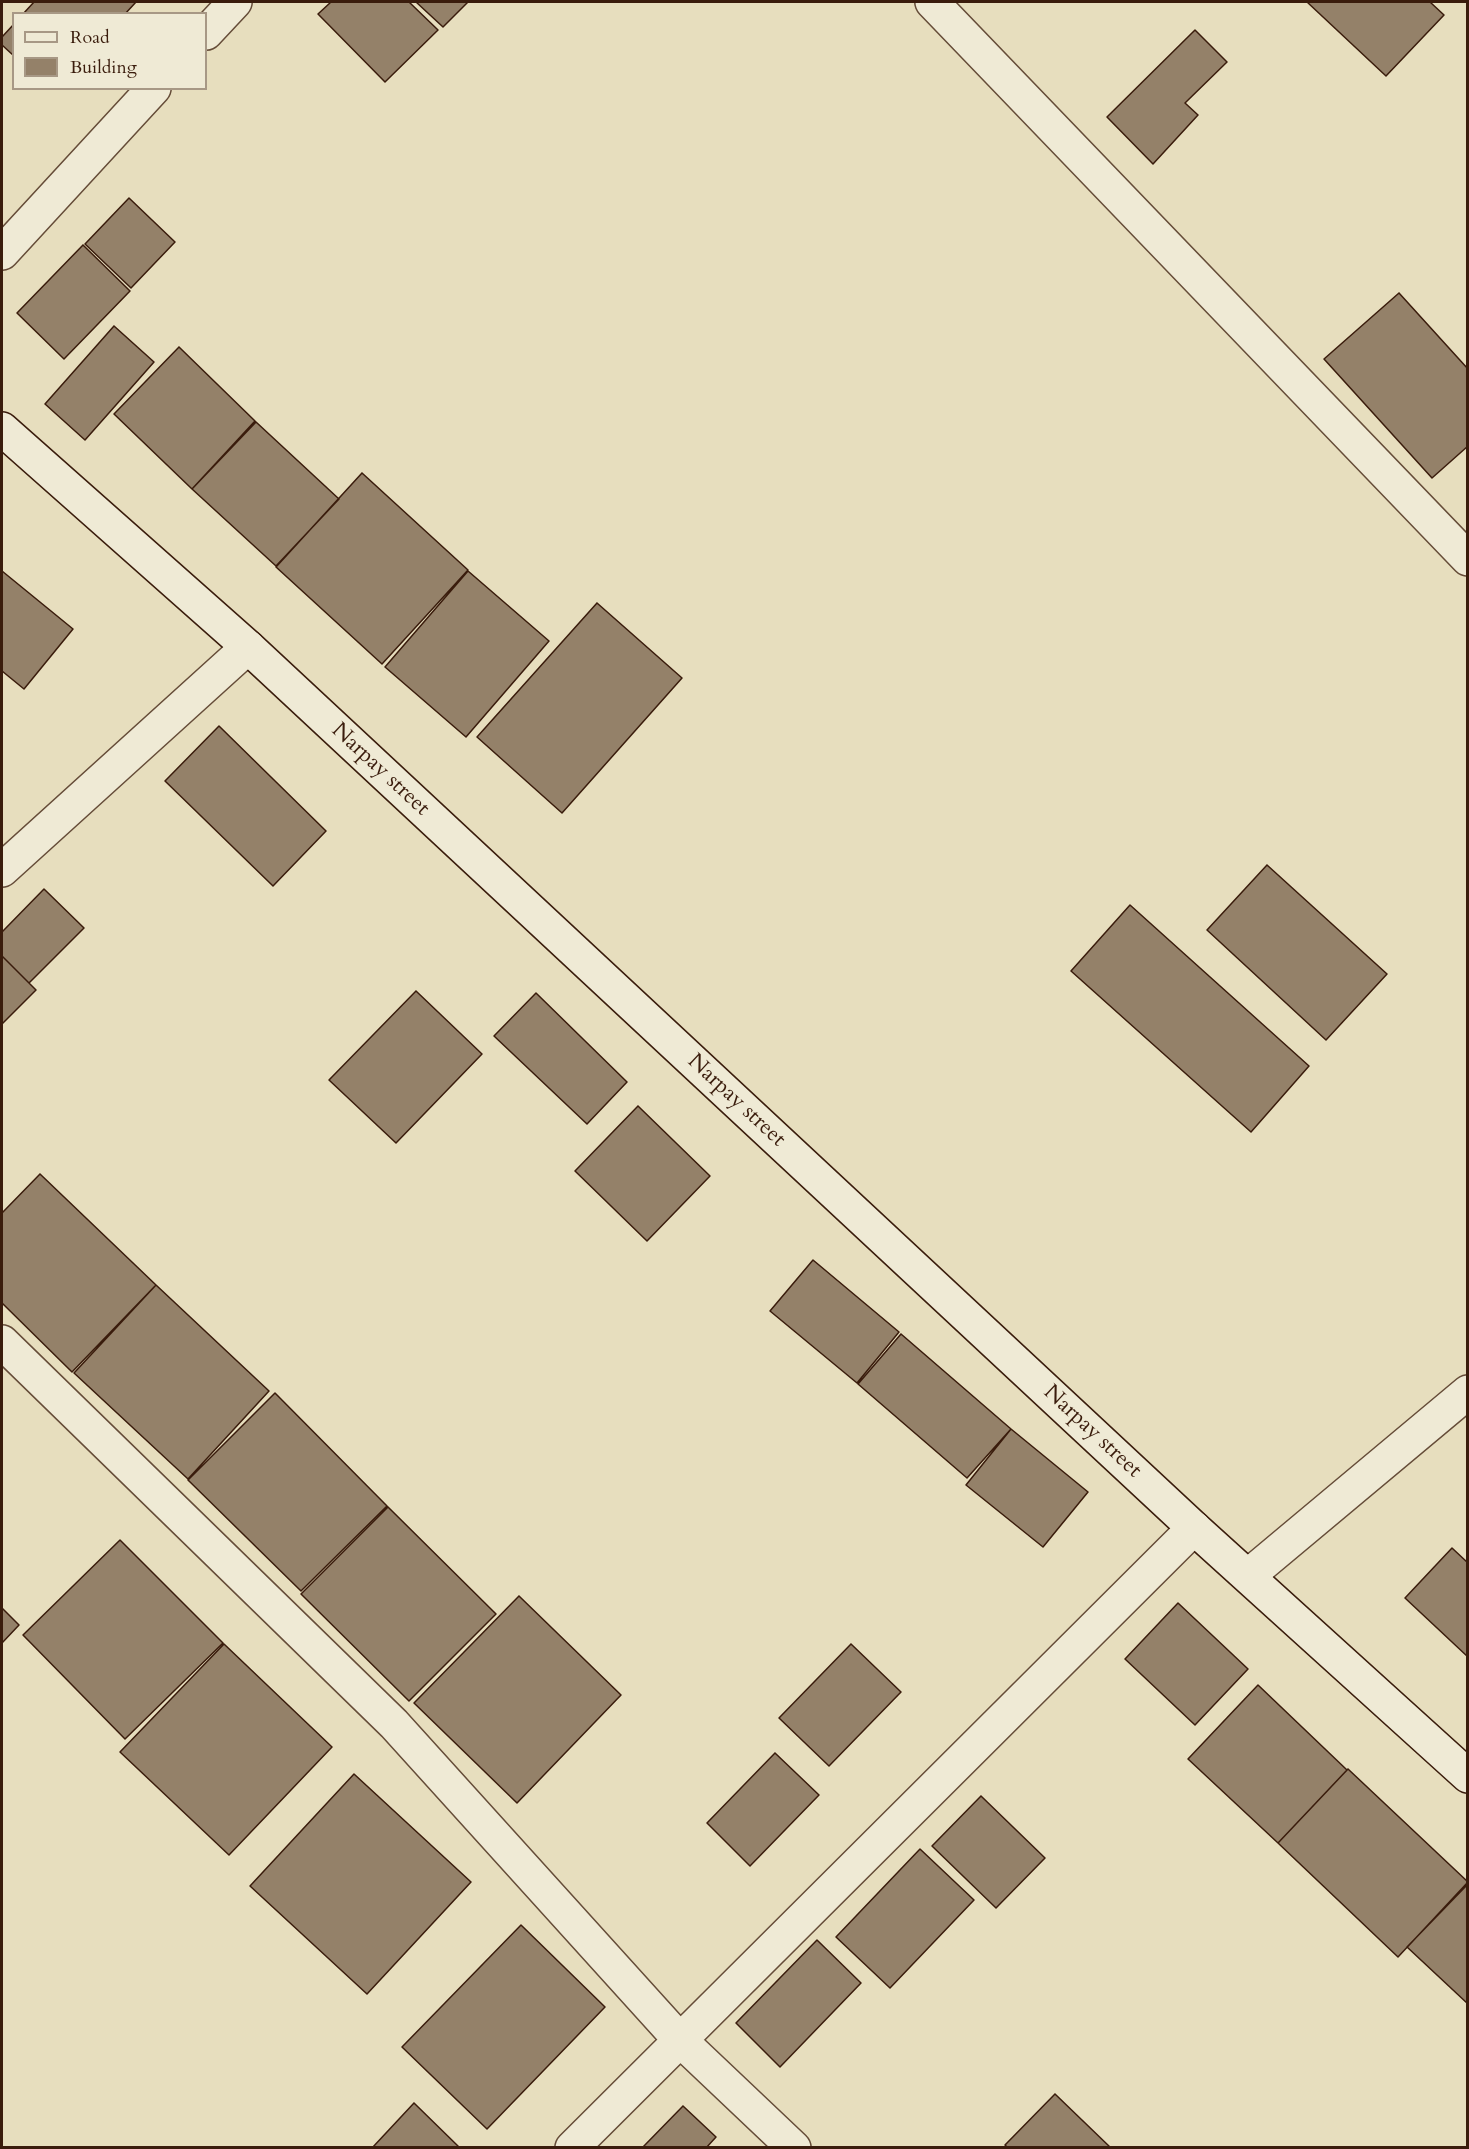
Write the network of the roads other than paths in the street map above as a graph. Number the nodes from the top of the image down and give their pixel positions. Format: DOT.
graph roads {
  1 [pos="235,2"];
  2 [pos="932,2"];
  3 [pos="207,32"];
  4 [pos="152,90"];
  5 [pos="2,253"];
  6 [pos="2,429"];
  7 [pos="1467,560"];
  8 [pos="248,647"];
  9 [pos="2,870"];
  10 [pos="2,1342"];
  11 [pos="1467,1392"];
  12 [pos="1194,1528"];
  13 [pos="1248,1576"];
  14 [pos="1467,1776"];
  15 [pos="679,2038"];
  16 [pos="572,2148"];
  17 [pos="794,2148"];
  1 -- 3 [label="street"];
  2 -- 7 [label="street"];
  4 -- 5 [label="street"];
  6 -- 8 [label="street, Narpay street"];
  8 -- 9 [label="street"];
  8 -- 12 [label="street, Narpay street"];
  10 -- 15 [label="street"];
  11 -- 13 [label="street"];
  12 -- 13 [label="street, Narpay street"];
  12 -- 15 [label="street"];
  13 -- 14 [label="street, Narpay street"];
  15 -- 16 [label="street"];
  15 -- 17 [label="street"];
}
